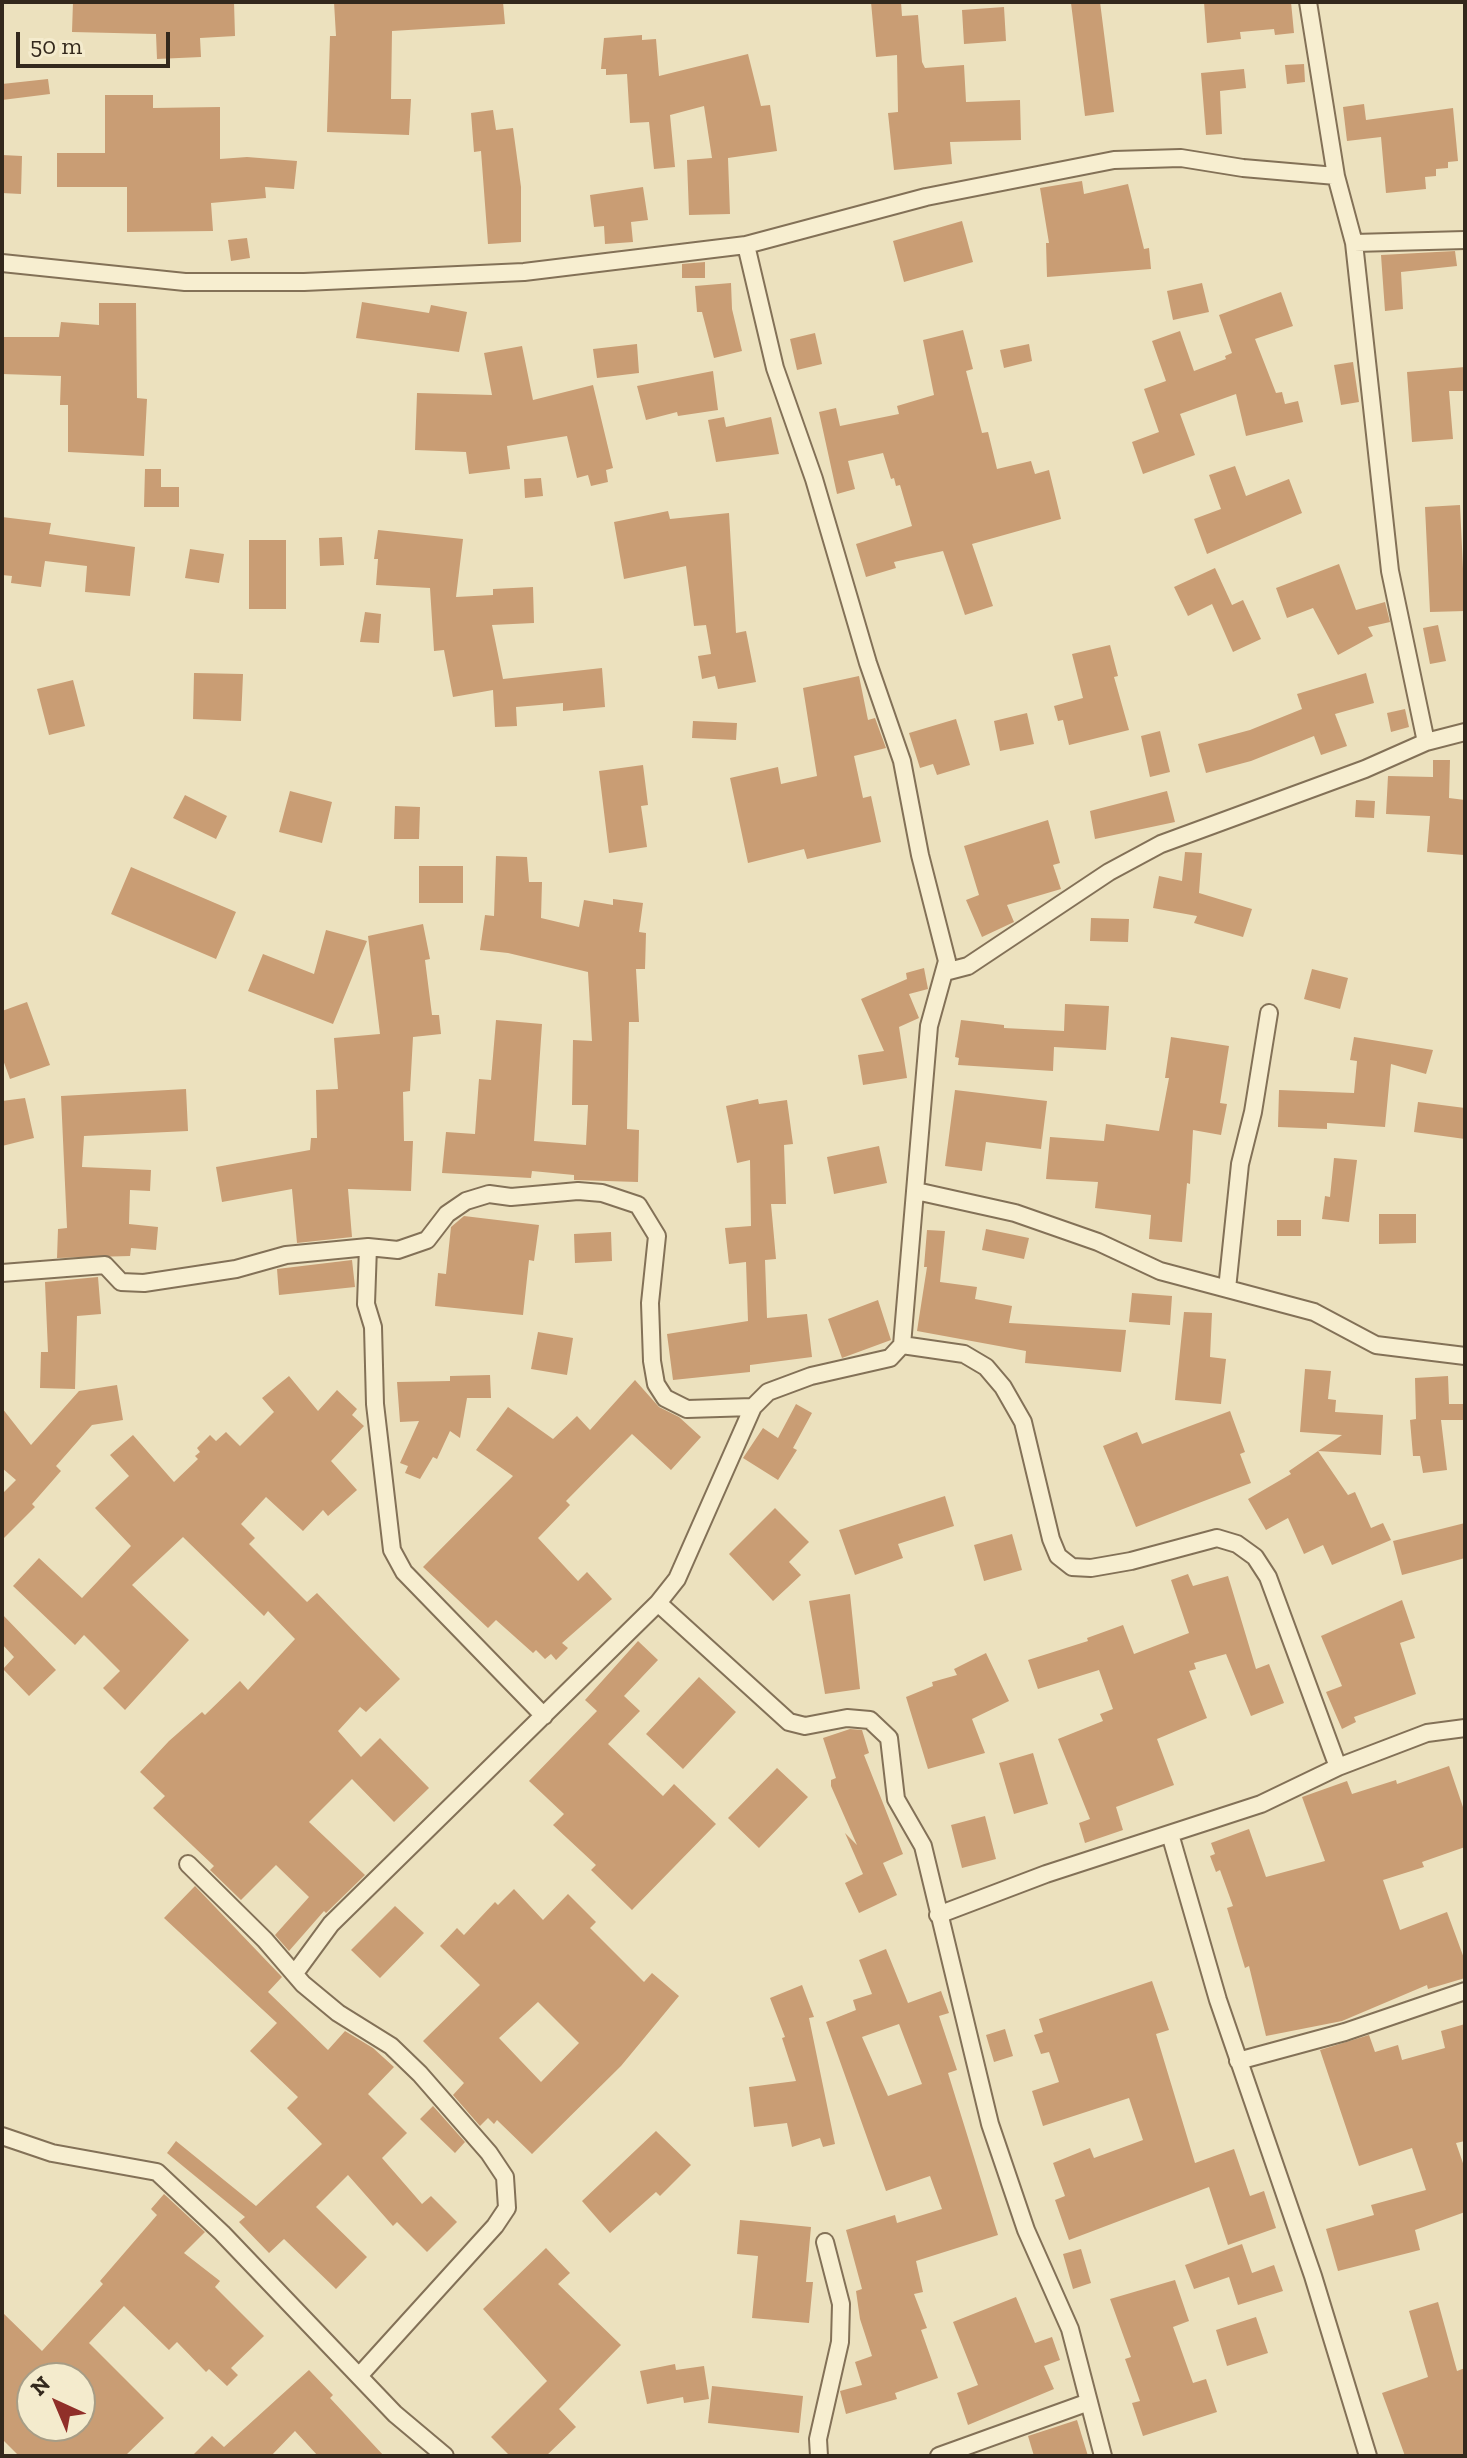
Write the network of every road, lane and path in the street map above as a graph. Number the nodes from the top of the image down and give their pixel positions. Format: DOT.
graph roads {
  1 [pos="1308,2"];
  2 [pos="1336,176"];
  3 [pos="1465,240"];
  4 [pos="1354,243"];
  5 [pos="746,245"];
  6 [pos="2,263"];
  7 [pos="1464,732"];
  8 [pos="1426,742"];
  9 [pos="945,972"];
  10 [pos="1269,1013"];
  11 [pos="916,1191"];
  12 [pos="368,1247"];
  13 [pos="2,1273"];
  14 [pos="1227,1289"];
  15 [pos="902,1345"];
  16 [pos="1465,1356"];
  17 [pos="753,1407"];
  18 [pos="658,1603"];
  19 [pos="544,1716"];
  20 [pos="1465,1728"];
  21 [pos="1338,1767"];
  22 [pos="1170,1834"];
  23 [pos="188,1864"];
  24 [pos="938,1915"];
  25 [pos="295,1973"];
  26 [pos="1465,1991"];
  27 [pos="1238,2061"];
  28 [pos="2,2136"];
  29 [pos="825,2242"];
  30 [pos="359,2376"];
  31 [pos="1089,2402"];
  32 [pos="445,2456"];
  33 [pos="819,2456"];
  34 [pos="939,2456"];
  35 [pos="1103,2456"];
  36 [pos="1368,2456"];
  1 -- 2 [label="street"];
  2 -- 4 [label="street"];
  2 -- 5 [label="street"];
  3 -- 4 [label="street"];
  4 -- 8 [label="street"];
  5 -- 6 [label="street"];
  5 -- 9 [label="street"];
  7 -- 8 [label="street"];
  8 -- 9 [label="street"];
  9 -- 11 [label="street"];
  10 -- 14 [label="street"];
  11 -- 14 [label="street"];
  11 -- 15 [label="street"];
  12 -- 13 [label="street"];
  12 -- 17 [label="street"];
  12 -- 19 [label="street"];
  14 -- 16 [label="street"];
  15 -- 17 [label="street"];
  15 -- 21 [label="street"];
  17 -- 18 [label="street"];
  18 -- 19 [label="street"];
  18 -- 24 [label="street"];
  19 -- 25 [label="street"];
  20 -- 21 [label="street"];
  21 -- 22 [label="street"];
  22 -- 24 [label="street"];
  22 -- 27 [label="street"];
  23 -- 25 [label="street"];
  24 -- 31 [label="street"];
  25 -- 30 [label="street"];
  26 -- 27 [label="street"];
  27 -- 36 [label="street"];
  28 -- 30 [label="street"];
  29 -- 33 [label="street"];
  30 -- 32 [label="street"];
  31 -- 34 [label="street"];
  31 -- 35 [label="street"];
}
